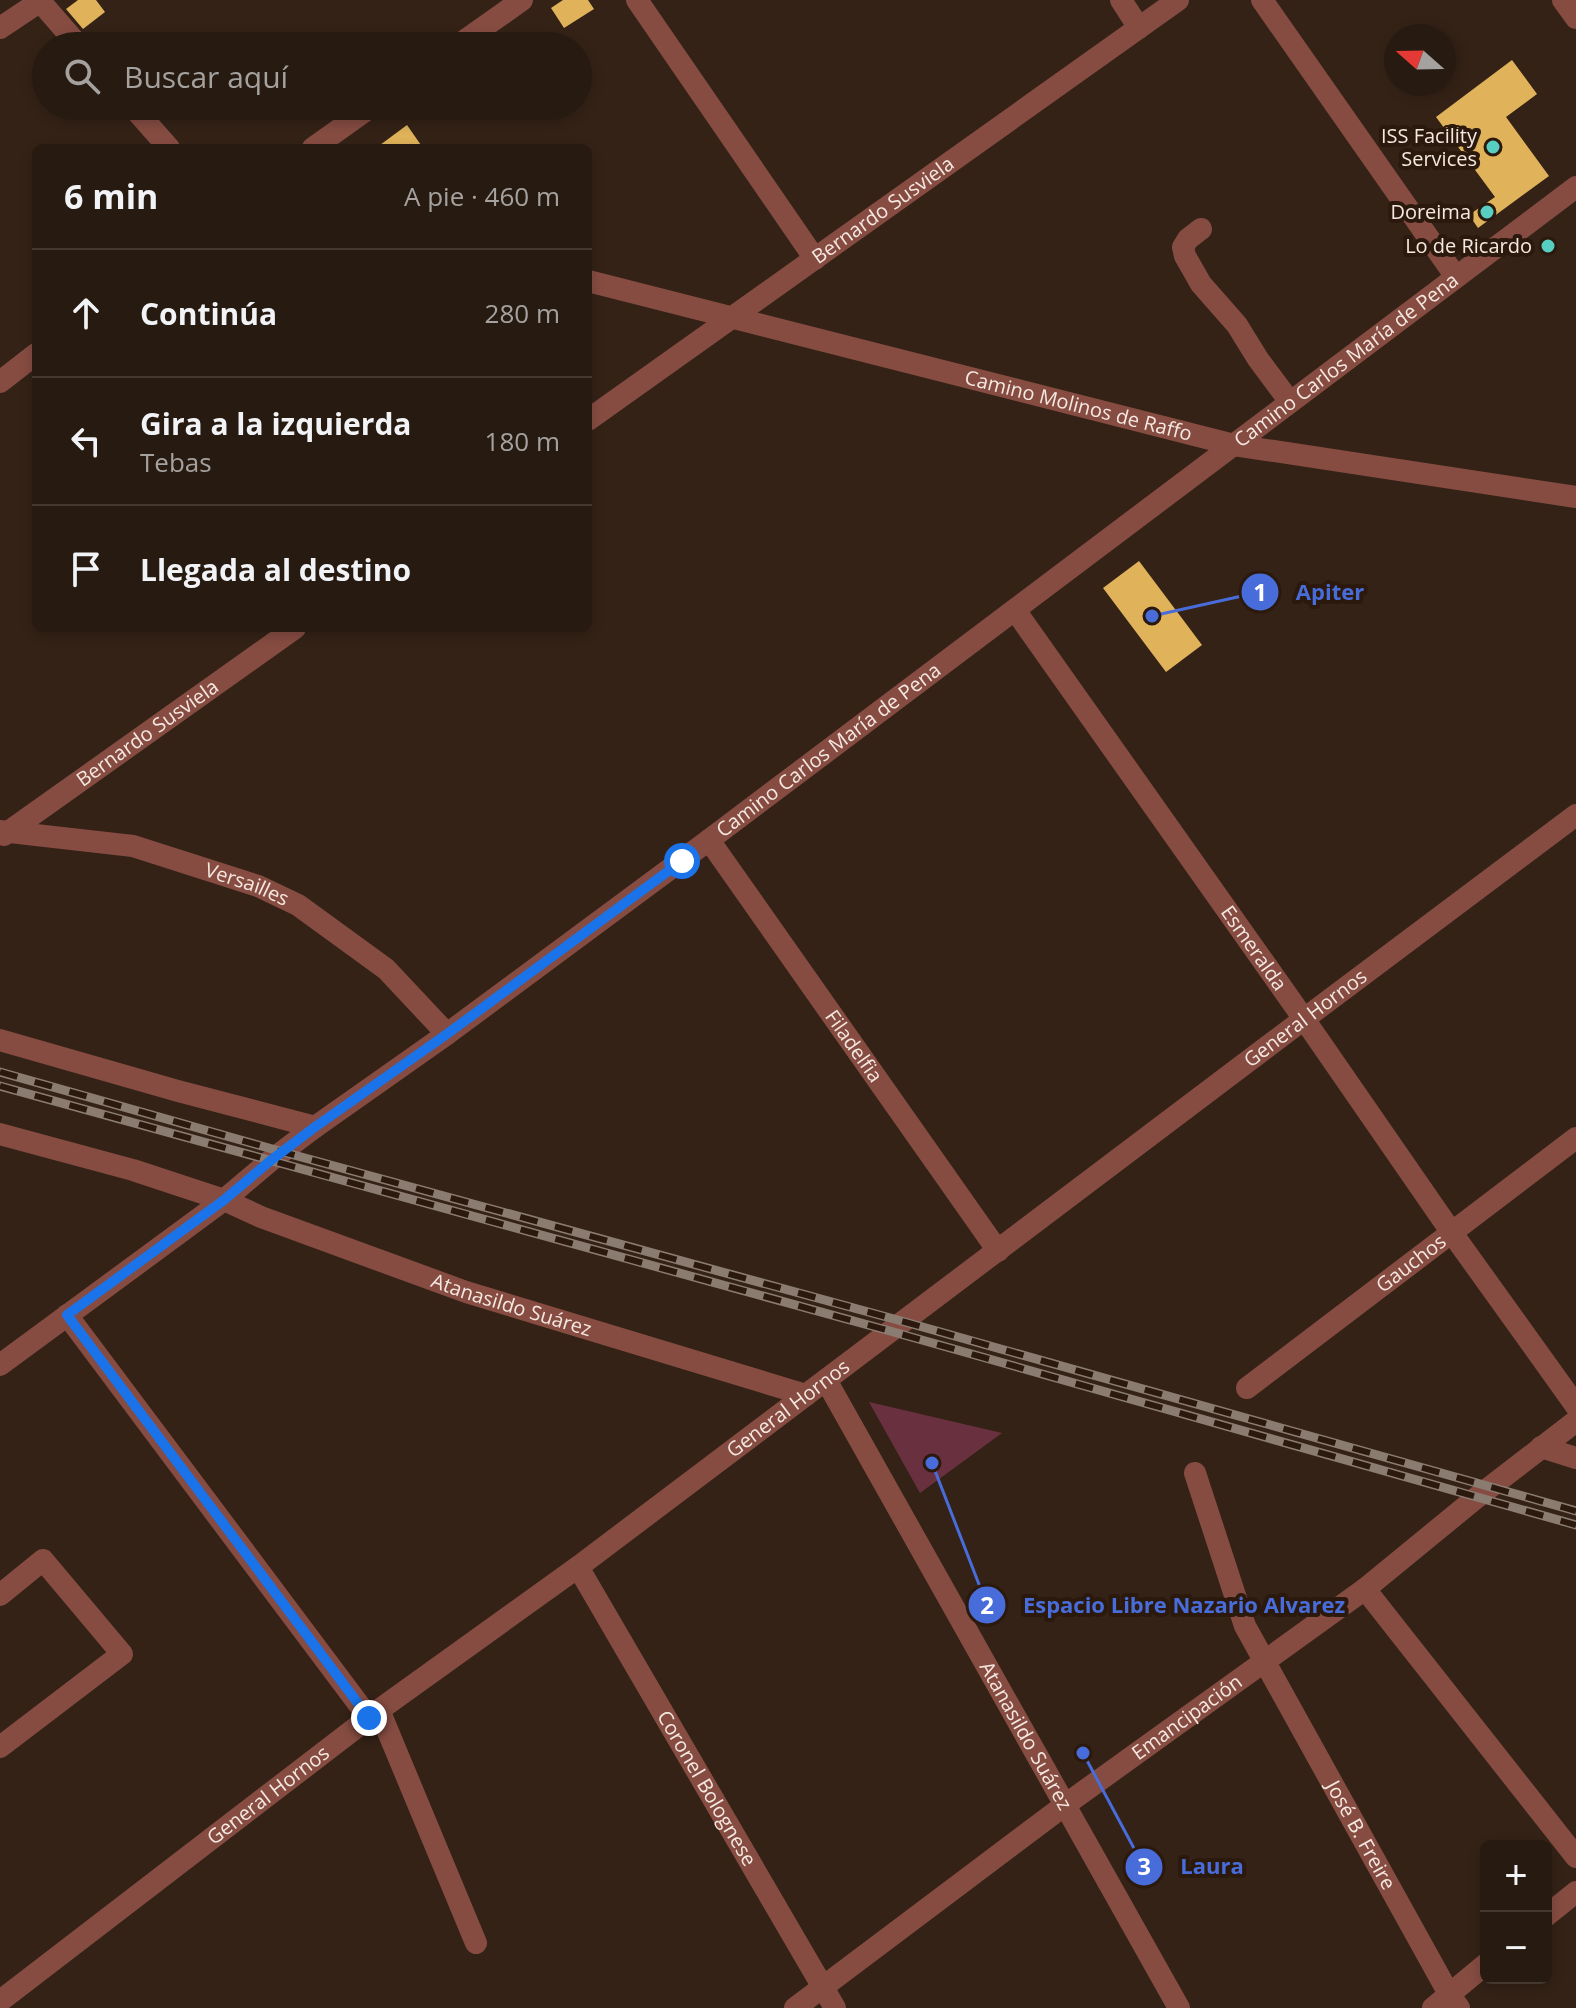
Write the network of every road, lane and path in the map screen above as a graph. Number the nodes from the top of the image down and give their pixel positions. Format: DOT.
graph roads {
  1 [pos="40,0"];
  2 [pos="522,0"];
  3 [pos="637,0"];
  4 [pos="1121,0"];
  5 [pos="1178,0"];
  6 [pos="1262,0"];
  7 [pos="1563,0"];
  8 [pos="1576,18"];
  9 [pos="0,28"];
  10 [pos="1139,28"];
  11 [pos="67,32"];
  12 [pos="477,32"];
  13 [pos="144,120"];
  14 [pos="352,120"];
  15 [pos="165,144"];
  16 [pos="319,144"];
  17 [pos="1576,187"];
  18 [pos="1201,229"];
  19 [pos="815,259"];
  20 [pos="1456,277"];
  21 [pos="592,282"];
  22 [pos="731,318"];
  23 [pos="32,357"];
  24 [pos="0,382"];
  25 [pos="1290,402"];
  26 [pos="592,417"];
  27 [pos="1234,445"];
  28 [pos="1576,497"];
  29 [pos="1015,610"];
  30 [pos="289,632"];
  31 [pos="1576,815"];
  32 [pos="2,834"];
  33 [pos="709,840"];
  34 [pos="1304,1019"];
  35 [pos="447,1034"];
  36 [pos="0,1040"];
  37 [pos="315,1127"];
  38 [pos="0,1134"];
  39 [pos="1576,1138"];
  40 [pos="224,1200"];
  41 [pos="1452,1233"];
  42 [pos="998,1251"];
  43 [pos="67,1315"];
  44 [pos="0,1365"];
  45 [pos="826,1380"];
  46 [pos="1247,1388"];
  47 [pos="806,1395"];
  48 [pos="1576,1406"];
  49 [pos="1576,1421"];
  50 [pos="1541,1447"];
  51 [pos="1576,1458"];
  52 [pos="1195,1473"];
  53 [pos="578,1567"];
  54 [pos="1365,1589"];
  55 [pos="0,1595"];
  56 [pos="1265,1661"];
  57 [pos="374,1714"];
  58 [pos="0,1747"];
  59 [pos="1065,1805"];
  60 [pos="1576,1857"];
  61 [pos="1576,1892"];
  62 [pos="1551,1912"];
  63 [pos="476,1943"];
  64 [pos="1480,1970"];
  65 [pos="823,1988"];
  66 [pos="0,2001"];
  67 [pos="1447,2003"];
  68 [pos="795,2008"];
  69 [pos="835,2008"];
  70 [pos="1179,2008"];
  1 -- 9 [label="street"];
  1 -- 11 [label="street"];
  2 -- 12 [label="street"];
  3 -- 19 [label="street"];
  4 -- 10 [label="street"];
  5 -- 10 [label="street, Bernardo Susviela"];
  6 -- 20 [label="street"];
  7 -- 8 [label="street"];
  10 -- 19 [label="street, Bernardo Susviela"];
  13 -- 15 [label="street"];
  14 -- 16 [label="street"];
  17 -- 20 [label="street, Camino Carlos María de Pena"];
  18 -- 25 [label="street"];
  19 -- 22 [label="street, Bernardo Susviela"];
  20 -- 25 [label="street, Camino Carlos María de Pena"];
  21 -- 22 [label="street, Camino Molinos de Raffo"];
  22 -- 26 [label="street, Bernardo Susviela"];
  22 -- 27 [label="street, Camino Molinos de Raffo"];
  23 -- 24 [label="street"];
  25 -- 27 [label="street, Camino Carlos María de Pena"];
  27 -- 28 [label="street, Camino Molinos de Raffo"];
  27 -- 29 [label="street, Camino Carlos María de Pena"];
  29 -- 33 [label="street, Camino Carlos María de Pena"];
  29 -- 34 [label="street, Esmeralda"];
  30 -- 32 [label="street, Bernardo Susviela"];
  31 -- 34 [label="street, General Hornos"];
  32 -- 35 [label="street, Versailles"];
  33 -- 35 [label="street, Camino Carlos María de Pena"];
  33 -- 42 [label="street, Filadelfia"];
  34 -- 41 [label="street, Esmeralda"];
  34 -- 42 [label="street, General Hornos"];
  35 -- 37 [label="street, Camino Carlos María de Pena"];
  36 -- 37 [label="street"];
  37 -- 40 [label="street, Camino Carlos María de Pena"];
  38 -- 40 [label="street, Atanasildo Suárez"];
  39 -- 41 [label="street, Gauchos"];
  40 -- 43 [label="street, Camino Carlos María de Pena"];
  40 -- 47 [label="street, Atanasildo Suárez"];
  41 -- 46 [label="street, Gauchos"];
  41 -- 48 [label="street, Esmeralda"];
  42 -- 45 [label="street, General Hornos"];
  43 -- 44 [label="street, Camino Carlos María de Pena"];
  43 -- 57 [label="street"];
  45 -- 47 [label="street, General Hornos"];
  45 -- 59 [label="street, Atanasildo Suárez"];
  47 -- 53 [label="street, General Hornos"];
  49 -- 50 [label="street, Emancipación"];
  50 -- 51 [label="street"];
  50 -- 54 [label="street, Emancipación"];
  52 -- 56 [label="street, José B. Freire"];
  53 -- 57 [label="street, General Hornos"];
  53 -- 65 [label="street, Coronel Bolognese"];
  54 -- 56 [label="street, Emancipación"];
  54 -- 60 [label="street"];
  55 -- 58 [label="street"];
  56 -- 59 [label="street, Emancipación"];
  56 -- 67 [label="street, José B. Freire"];
  57 -- 63 [label="street"];
  57 -- 66 [label="street, General Hornos"];
  59 -- 65 [label="street, Emancipación"];
  59 -- 70 [label="street, Atanasildo Suárez"];
  61 -- 62 [label="street"];
  64 -- 67 [label="street"];
  65 -- 68 [label="street, Emancipación"];
  65 -- 69 [label="street, Coronel Bolognese"];
}
